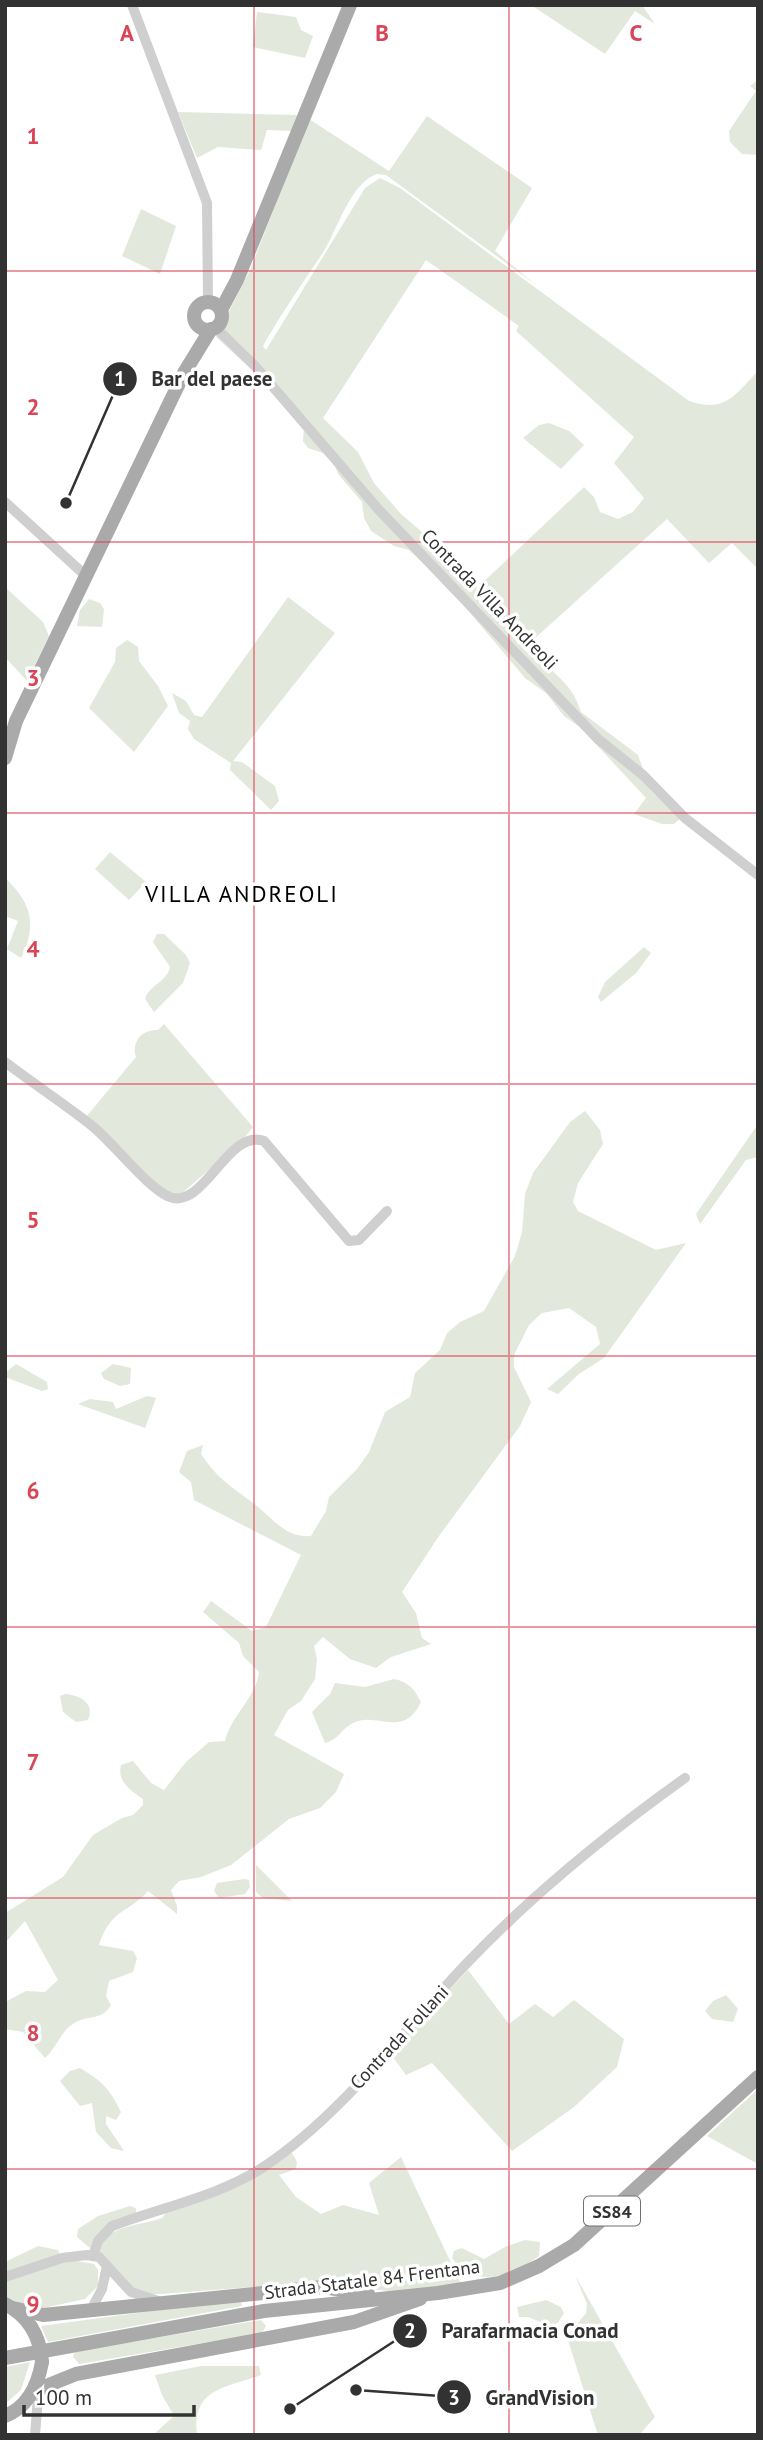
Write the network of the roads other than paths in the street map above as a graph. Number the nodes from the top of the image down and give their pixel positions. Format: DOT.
graph roads {
  1 [pos="132,5"];
  2 [pos="351,5"];
  3 [pos="215,306"];
  4 [pos="208,327"];
  5 [pos="5,502"];
  6 [pos="86,576"];
  7 [pos="8,735"];
  8 [pos="5,758"];
  9 [pos="758,875"];
  10 [pos="5,1062"];
  11 [pos="387,1211"];
  12 [pos="685,1778"];
  13 [pos="758,2077"];
  14 [pos="93,2256"];
  15 [pos="107,2266"];
  16 [pos="5,2277"];
  17 [pos="438,2293"];
  18 [pos="383,2297"];
  19 [pos="164,2303"];
  20 [pos="9,2306"];
  21 [pos="91,2310"];
  22 [pos="5,2358"];
  23 [pos="36,2390"];
  24 [pos="5,2416"];
  25 [pos="36,2435"];
  1 -- 3 [label="street"];
  2 -- 3 [label="main road"];
  3 -- 4 [label="main road"];
  3 -- 4 [label="main road"];
  4 -- 6 [label="main road"];
  4 -- 9 [label="street, Contrada Villa Andreoli"];
  5 -- 6 [label="street"];
  6 -- 7 [label="main road"];
  7 -- 8 [label="main road"];
  10 -- 11 [label="street"];
  12 -- 14 [label="street, Contrada Follani"];
  13 -- 17 [label="main road, Strada Statale 84 Frentana / SS84"];
  14 -- 15 [label="street"];
  14 -- 16 [label="street"];
  15 -- 19 [label="street"];
  15 -- 21 [label="street"];
  17 -- 18 [label="main road, Strada Statale 84 Frentana / SS84"];
  17 -- 23 [label="main road"];
  18 -- 19 [label="main road"];
  18 -- 22 [label="main road, Strada Statale 84 Frentana / SS84"];
  19 -- 21 [label="main road"];
  20 -- 21 [label="main road"];
  20 -- 23 [label="main road, bridge"];
  23 -- 24 [label="main road"];
  23 -- 25 [label="street"];
}
